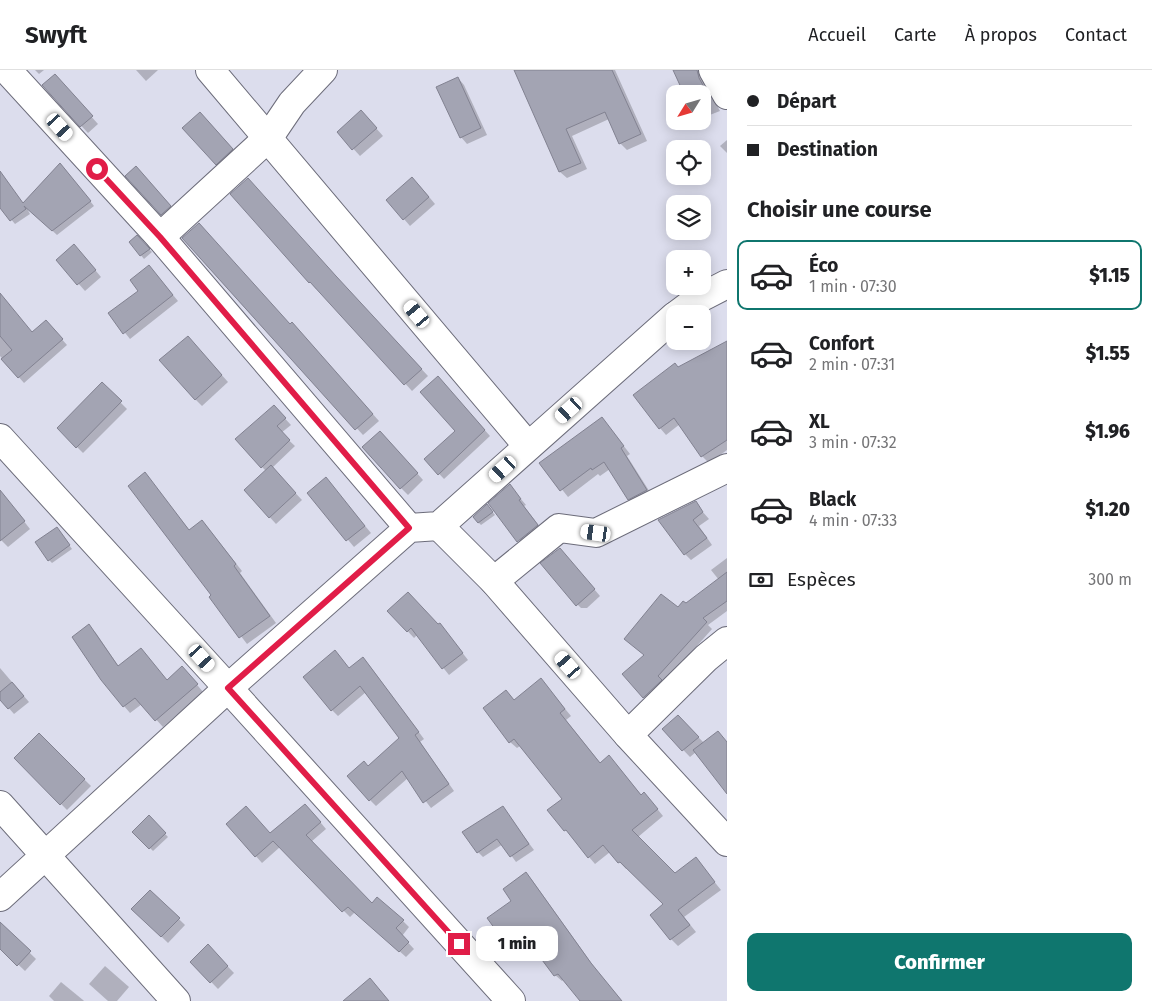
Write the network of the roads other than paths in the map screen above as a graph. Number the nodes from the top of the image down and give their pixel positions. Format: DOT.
graph roads {
  1 [pos="210,70"];
  2 [pos="323,70"];
  3 [pos="713,70"];
  4 [pos="5,72"];
  5 [pos="727,95"];
  6 [pos="269,137"];
  7 [pos="160,237"];
  8 [pos="727,284"];
  9 [pos="690,305"];
  10 [pos="666,324"];
  11 [pos="0,438"];
  12 [pos="528,446"];
  13 [pos="727,468"];
  14 [pos="438,526"];
  15 [pos="409,528"];
  16 [pos="494,581"];
  17 [pos="727,640"];
  18 [pos="228,688"];
  19 [pos="628,735"];
  20 [pos="0,805"];
  21 [pos="727,842"];
  22 [pos="45,855"];
  23 [pos="0,897"];
  24 [pos="176,1001"];
  25 [pos="511,1001"];
  1 -- 6 [label="street"];
  2 -- 6 [label="street"];
  3 -- 5 [label="street"];
  4 -- 7 [label="street"];
  6 -- 7 [label="street"];
  6 -- 12 [label="street"];
  7 -- 15 [label="street"];
  8 -- 9 [label="street"];
  10 -- 12 [label="street"];
  11 -- 18 [label="street"];
  12 -- 14 [label="street"];
  13 -- 16 [label="street"];
  14 -- 15 [label="street"];
  14 -- 16 [label="street"];
  15 -- 18 [label="street"];
  16 -- 19 [label="street"];
  17 -- 19 [label="street"];
  18 -- 22 [label="street"];
  18 -- 25 [label="street"];
  19 -- 21 [label="street"];
  20 -- 22 [label="street"];
  22 -- 23 [label="street"];
  22 -- 24 [label="street"];
}
